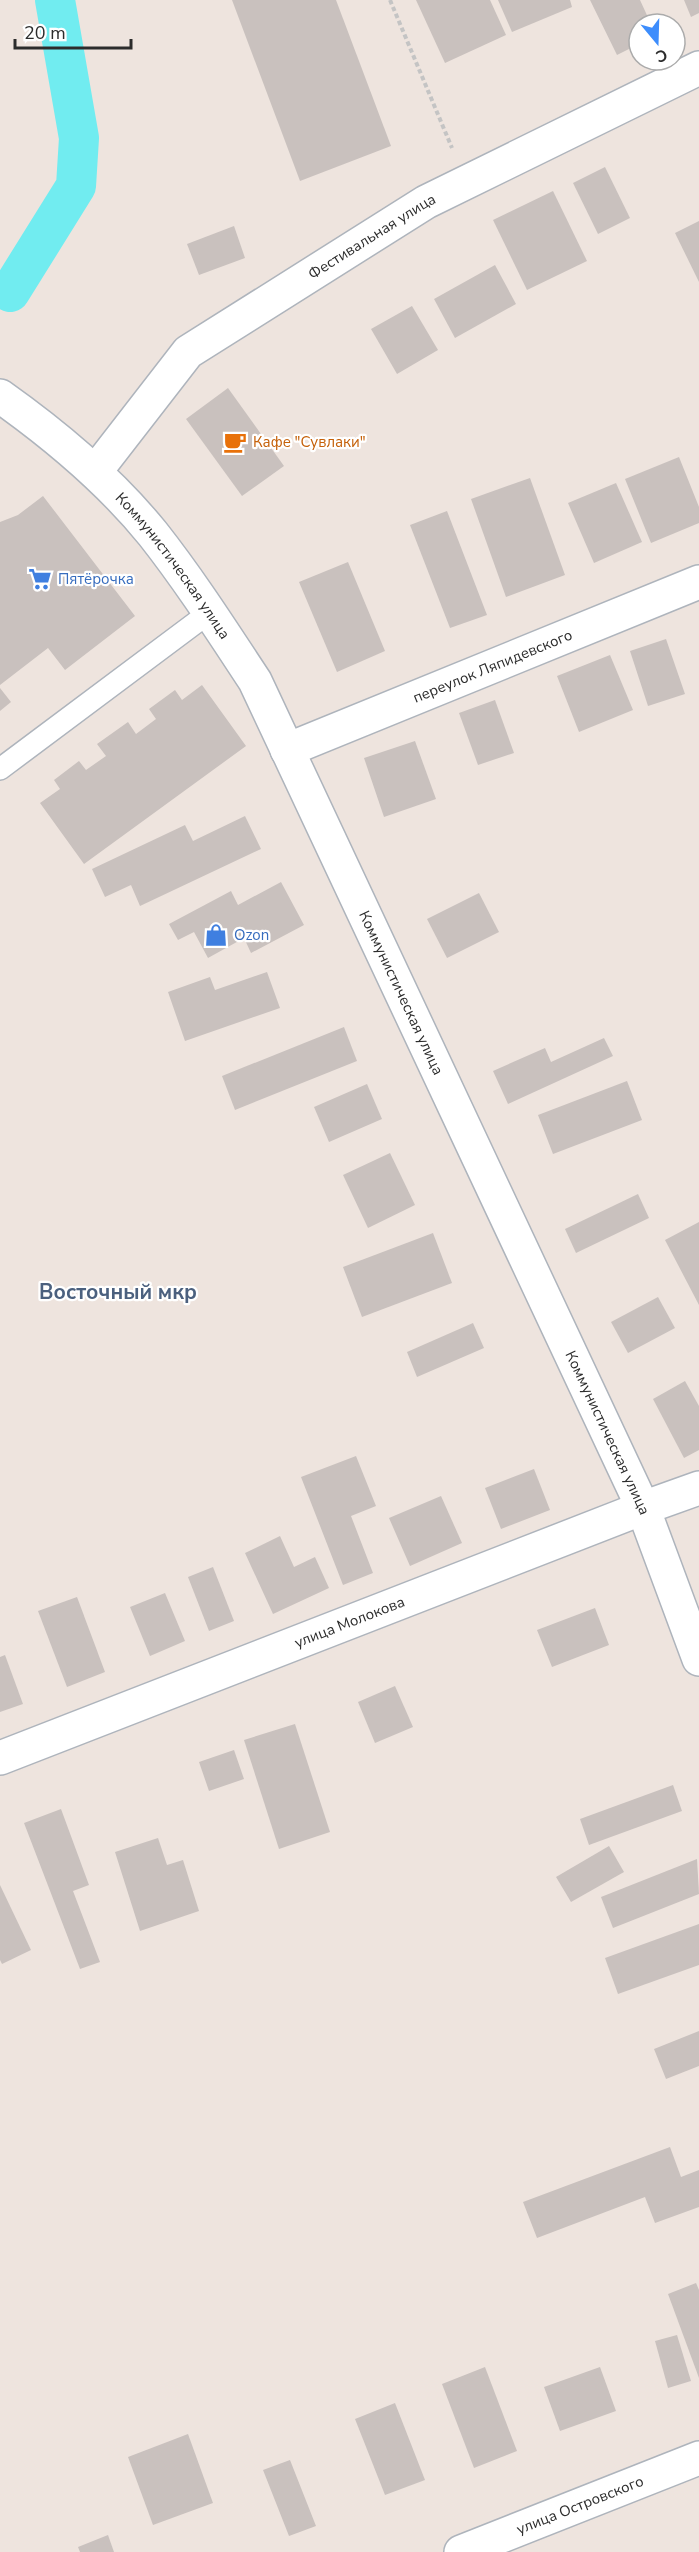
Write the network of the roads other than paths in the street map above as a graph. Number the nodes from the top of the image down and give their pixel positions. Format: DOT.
graph roads {
  1 [pos="699,68"];
  2 [pos="0,396"];
  3 [pos="95,472"];
  4 [pos="699,582"];
  5 [pos="210,612"];
  6 [pos="287,750"];
  7 [pos="0,769"];
  8 [pos="699,1488"];
  9 [pos="643,1508"];
  10 [pos="699,1659"];
  11 [pos="0,1758"];
  12 [pos="699,2458"];
  13 [pos="461,2552"];
  1 -- 3 [label="street, Фестивальная улица"];
  2 -- 3 [label="street, Коммунистическая улица"];
  3 -- 5 [label="street, Коммунистическая улица"];
  4 -- 6 [label="street, переулок Ляпидевского"];
  5 -- 6 [label="street, Коммунистическая улица"];
  5 -- 7 [label="lane"];
  6 -- 9 [label="street, Коммунистическая улица"];
  8 -- 9 [label="street, улица Молокова"];
  9 -- 10 [label="street, Коммунистическая улица"];
  9 -- 11 [label="street, улица Молокова"];
  12 -- 13 [label="street, улица Островского"];
}
